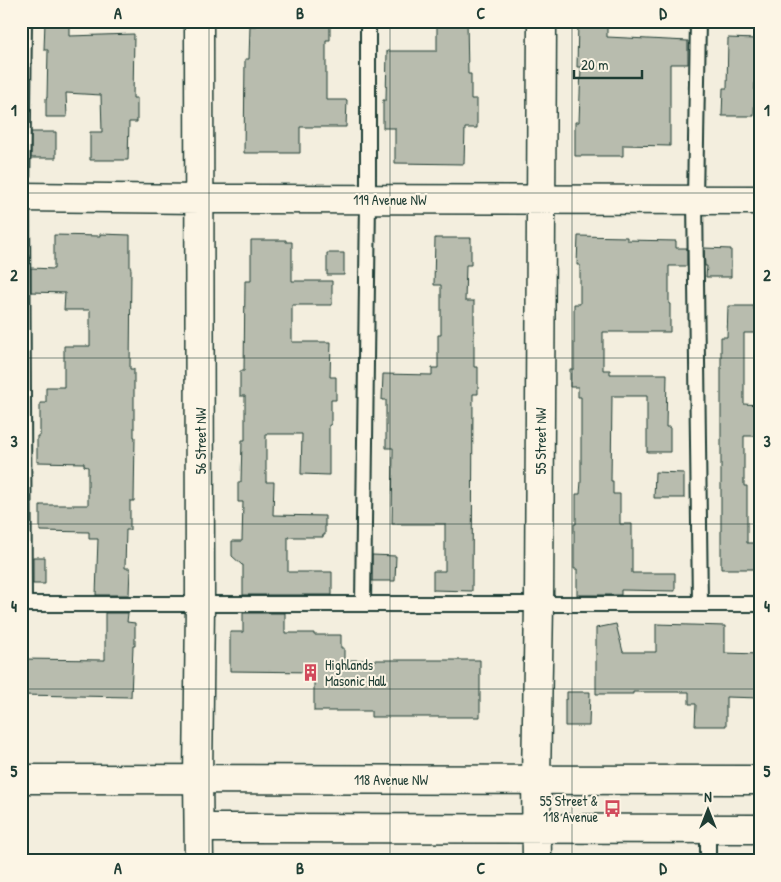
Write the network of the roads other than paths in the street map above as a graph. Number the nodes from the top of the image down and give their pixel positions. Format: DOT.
graph roads {
  1 [pos="24,21"];
  2 [pos="199,21"];
  3 [pos="368,21"];
  4 [pos="542,21"];
  5 [pos="698,21"];
  6 [pos="22,197"];
  7 [pos="200,199"];
  8 [pos="368,199"];
  9 [pos="541,200"];
  10 [pos="695,200"];
  11 [pos="760,200"];
  12 [pos="23,604"];
  13 [pos="200,604"];
  14 [pos="363,604"];
  15 [pos="539,604"];
  16 [pos="700,604"];
  17 [pos="760,604"];
  18 [pos="21,779"];
  19 [pos="198,779"];
  20 [pos="536,780"];
  21 [pos="760,780"];
  22 [pos="199,828"];
  23 [pos="537,829"];
  24 [pos="708,829"];
  25 [pos="760,829"];
  26 [pos="199,861"];
  27 [pos="537,861"];
  28 [pos="708,861"];
  1 -- 6 [label="lane"];
  2 -- 7 [label="street, 56 Street NW"];
  3 -- 8 [label="lane"];
  4 -- 9 [label="street, 55 Street NW"];
  5 -- 10 [label="lane"];
  6 -- 7 [label="street, 119 Avenue NW"];
  6 -- 12 [label="lane"];
  7 -- 8 [label="street, 119 Avenue NW"];
  7 -- 13 [label="street, 56 Street NW"];
  8 -- 9 [label="street, 119 Avenue NW"];
  8 -- 14 [label="lane"];
  9 -- 10 [label="street, 119 Avenue NW"];
  9 -- 15 [label="street, 55 Street NW"];
  10 -- 11 [label="street, 119 Avenue NW"];
  10 -- 16 [label="lane"];
  12 -- 13 [label="lane"];
  13 -- 14 [label="lane"];
  13 -- 19 [label="street, 56 Street NW"];
  14 -- 15 [label="lane"];
  15 -- 16 [label="lane"];
  15 -- 20 [label="street, 55 Street NW"];
  16 -- 17 [label="lane"];
  18 -- 19 [label="street, 118 Avenue NW"];
  19 -- 20 [label="street, 118 Avenue NW"];
  19 -- 22 [label="street, 56 Street NW"];
  20 -- 21 [label="street, 118 Avenue NW"];
  20 -- 23 [label="street, 55 Street NW"];
  22 -- 23 [label="street"];
  22 -- 26 [label="street, 56 Street NW"];
  23 -- 24 [label="street"];
  23 -- 27 [label="street, 55 Street NW"];
  24 -- 25 [label="street"];
  24 -- 28 [label="lane"];
}
